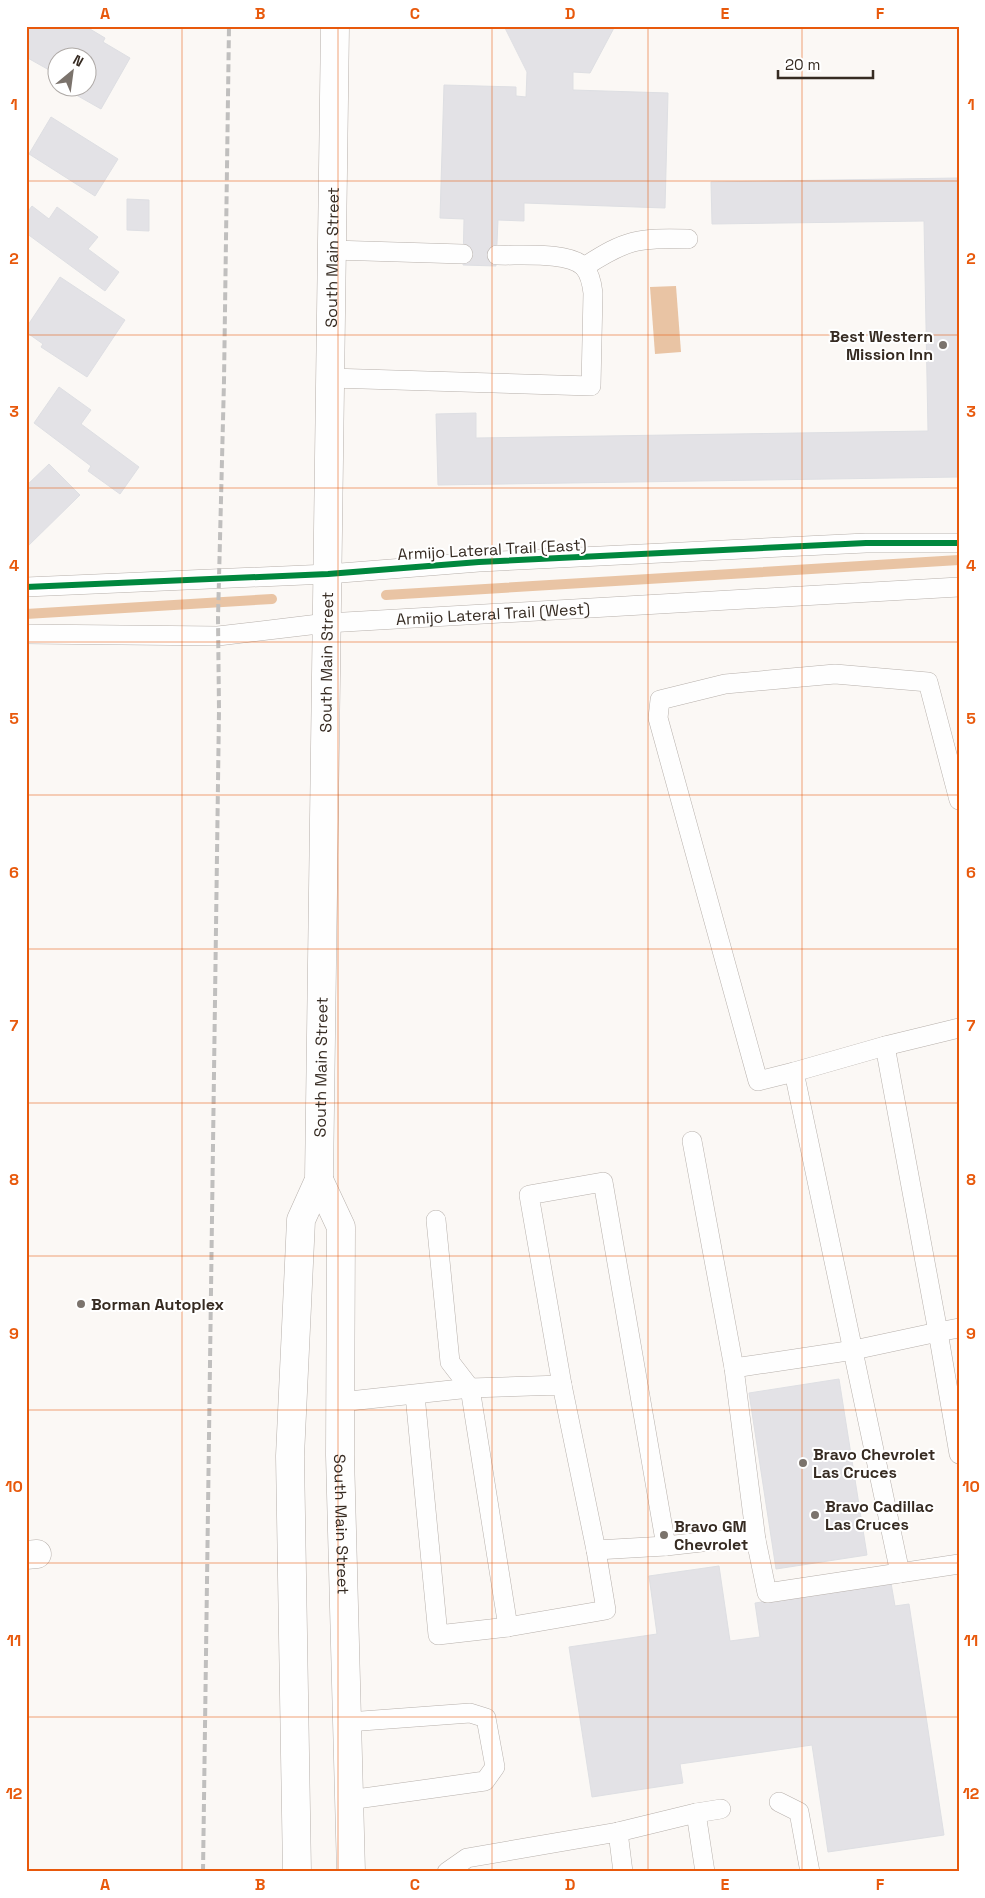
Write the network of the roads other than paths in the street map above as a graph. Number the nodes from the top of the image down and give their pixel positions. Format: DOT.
graph roads {
  1 [pos="335,26"];
  2 [pos="688,239"];
  3 [pos="332,250"];
  4 [pos="463,254"];
  5 [pos="497,255"];
  6 [pos="584,267"];
  7 [pos="330,378"];
  8 [pos="959,543"];
  9 [pos="328,574"];
  10 [pos="26,586"];
  11 [pos="959,587"];
  12 [pos="328,623"];
  13 [pos="26,634"];
  14 [pos="959,800"];
  15 [pos="959,1028"];
  16 [pos="885,1046"];
  17 [pos="794,1072"];
  18 [pos="692,1141"];
  19 [pos="318,1180"];
  20 [pos="436,1220"];
  21 [pos="959,1328"];
  22 [pos="938,1332"];
  23 [pos="854,1350"];
  24 [pos="734,1368"];
  25 [pos="562,1386"];
  26 [pos="470,1388"];
  27 [pos="415,1395"];
  28 [pos="340,1402"];
  29 [pos="959,1454"];
  30 [pos="756,1540"];
  31 [pos="666,1546"];
  32 [pos="596,1550"];
  33 [pos="959,1564"];
  34 [pos="900,1573"];
  35 [pos="508,1627"];
  36 [pos="348,1722"];
  37 [pos="349,1800"];
  38 [pos="779,1802"];
  39 [pos="721,1809"];
  40 [pos="696,1813"];
  41 [pos="618,1832"];
  42 [pos="297,1872"];
  43 [pos="351,1872"];
  44 [pos="447,1872"];
  45 [pos="623,1872"];
  46 [pos="706,1872"];
  47 [pos="810,1872"];
  1 -- 3 [label="main road, South Main Street"];
  2 -- 6 [label="lane"];
  3 -- 4 [label="lane"];
  3 -- 7 [label="main road, South Main Street"];
  5 -- 6 [label="lane"];
  6 -- 7 [label="lane"];
  7 -- 9 [label="main road, South Main Street"];
  8 -- 9 [label="lane, Armijo Lateral Trail (East)"];
  9 -- 10 [label="lane, Armijo Lateral Trail (East)"];
  9 -- 12 [label="main road, South Main Street"];
  11 -- 12 [label="lane, Armijo Lateral Trail (West)"];
  12 -- 13 [label="lane, Armijo Lateral Trail (West)"];
  12 -- 19 [label="main road, South Main Street"];
  14 -- 17 [label="lane"];
  15 -- 16 [label="lane"];
  16 -- 17 [label="lane"];
  16 -- 22 [label="lane"];
  17 -- 23 [label="lane"];
  18 -- 24 [label="lane"];
  19 -- 28 [label="main road, South Main Street"];
  19 -- 42 [label="main road, South Main Street"];
  20 -- 26 [label="lane"];
  21 -- 22 [label="lane"];
  22 -- 23 [label="lane"];
  22 -- 29 [label="lane"];
  23 -- 24 [label="lane"];
  23 -- 34 [label="lane"];
  24 -- 30 [label="lane"];
  25 -- 26 [label="lane"];
  25 -- 31 [label="lane"];
  25 -- 32 [label="lane"];
  26 -- 27 [label="lane"];
  26 -- 35 [label="lane"];
  27 -- 28 [label="lane"];
  27 -- 35 [label="lane"];
  28 -- 36 [label="main road, South Main Street"];
  30 -- 31 [label="lane"];
  30 -- 34 [label="lane"];
  31 -- 32 [label="lane"];
  32 -- 35 [label="lane"];
  33 -- 34 [label="lane"];
  36 -- 37 [label="main road, South Main Street"];
  36 -- 37 [label="lane"];
  37 -- 43 [label="main road, South Main Street"];
  38 -- 47 [label="lane"];
  39 -- 40 [label="lane"];
  40 -- 41 [label="lane"];
  40 -- 46 [label="lane"];
  41 -- 44 [label="lane"];
  41 -- 45 [label="lane"];
}
